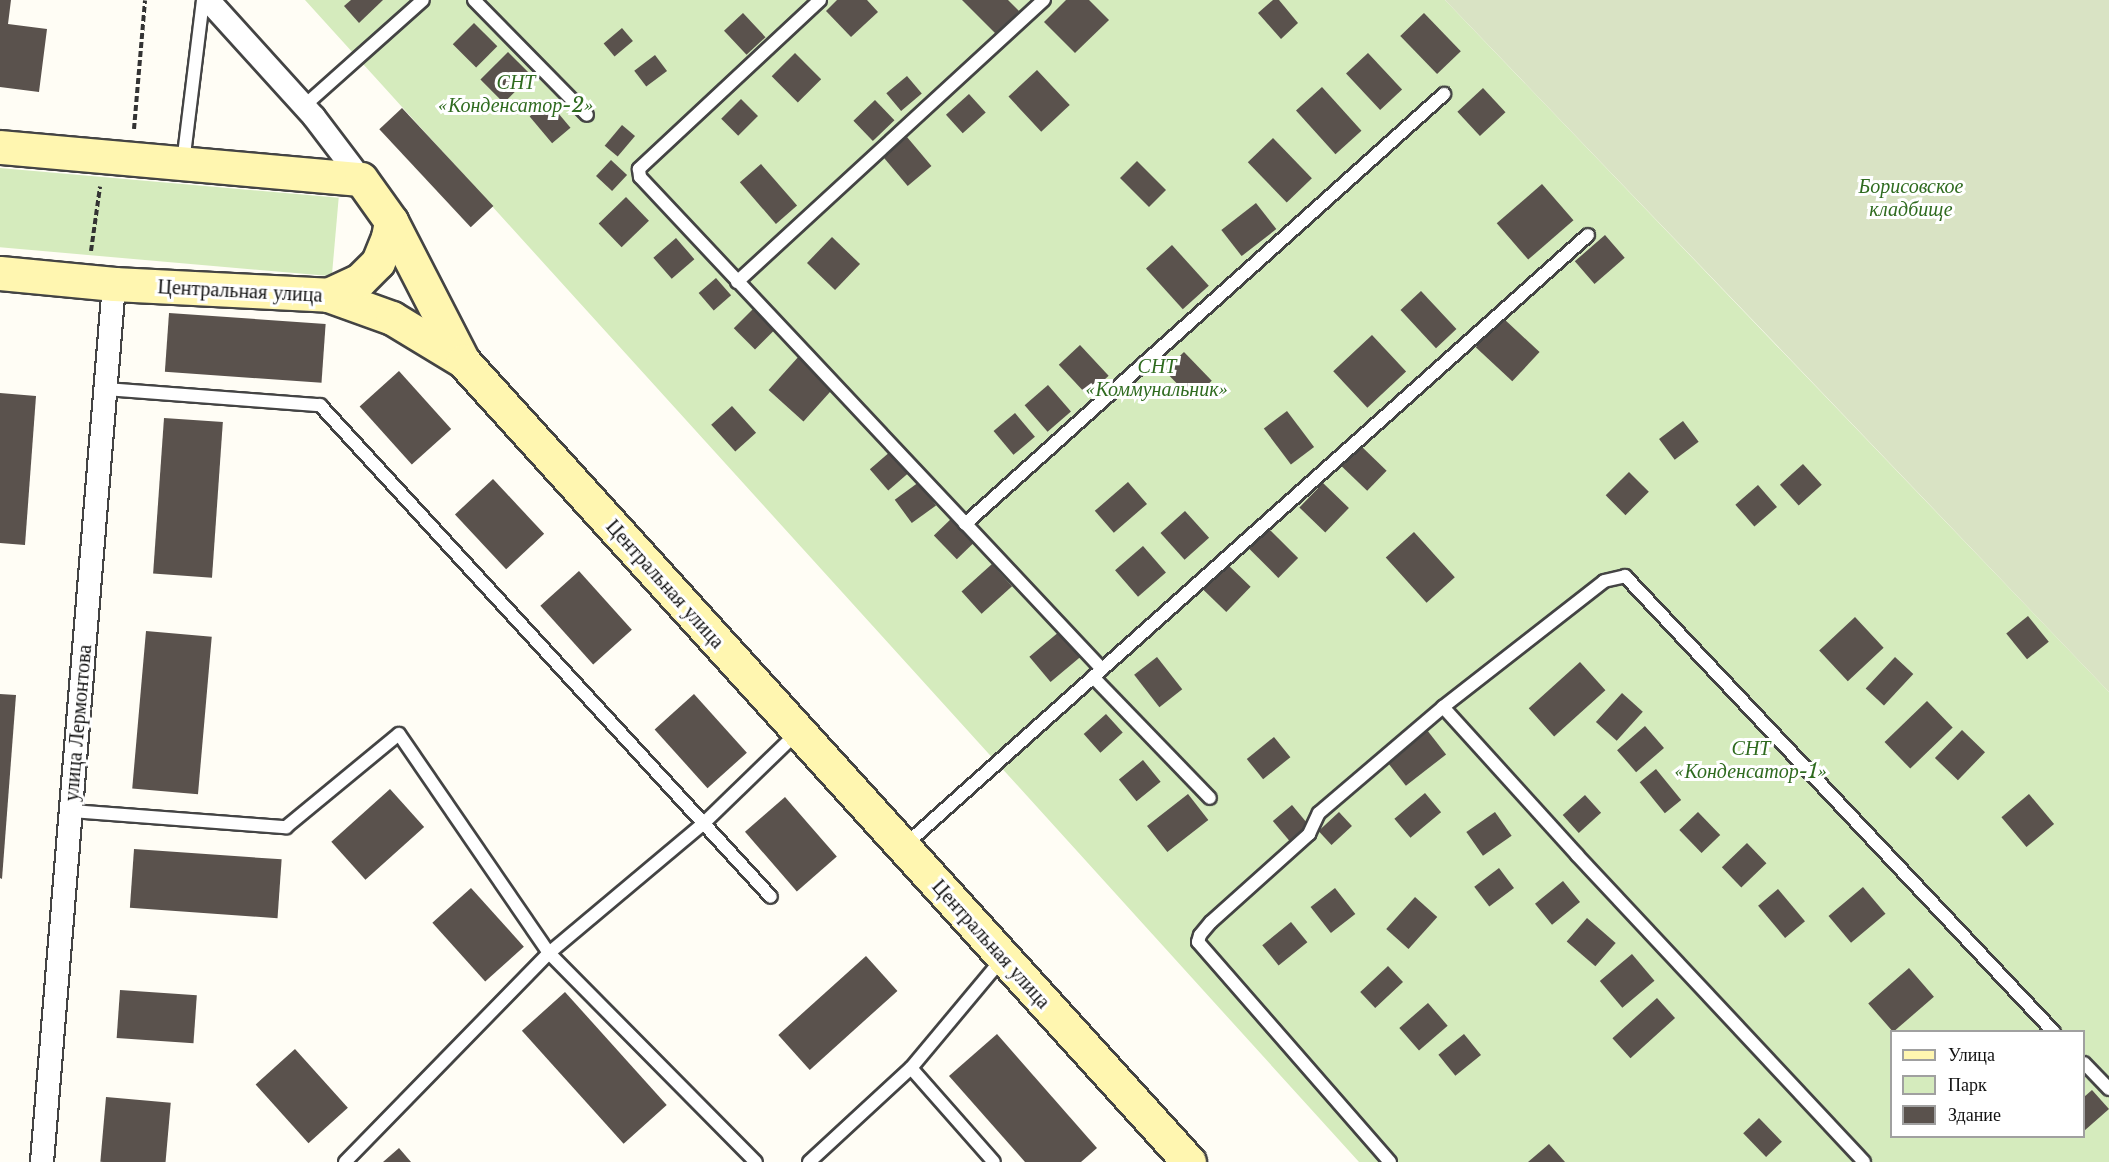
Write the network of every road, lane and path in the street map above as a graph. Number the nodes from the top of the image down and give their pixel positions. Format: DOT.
graph roads {
  1 [pos="145,0"];
  2 [pos="203,0"];
  3 [pos="208,0"];
  4 [pos="423,0"];
  5 [pos="474,0"];
  6 [pos="820,0"];
  7 [pos="1044,0"];
  8 [pos="1444,94"];
  9 [pos="304,106"];
  10 [pos="587,115"];
  11 [pos="0,147"];
  12 [pos="104,156"];
  13 [pos="183,163"];
  14 [pos="361,179"];
  15 [pos="391,221"];
  16 [pos="1588,235"];
  17 [pos="0,273"];
  18 [pos="737,282"];
  19 [pos="101,283"];
  20 [pos="328,295"];
  21 [pos="463,361"];
  22 [pos="105,389"];
  23 [pos="965,524"];
  24 [pos="1098,673"];
  25 [pos="1443,707"];
  26 [pos="799,731"];
  27 [pos="1210,798"];
  28 [pos="71,811"];
  29 [pos="704,823"];
  30 [pos="904,847"];
  31 [pos="771,897"];
  32 [pos="549,953"];
  33 [pos="1004,957"];
  34 [pos="2052,1030"];
  35 [pos="2085,1064"];
  36 [pos="911,1068"];
  37 [pos="2109,1089"];
  38 [pos="42,1162"];
  39 [pos="345,1162"];
  40 [pos="756,1162"];
  41 [pos="809,1162"];
  42 [pos="994,1162"];
  43 [pos="1189,1162"];
  44 [pos="1390,1162"];
  45 [pos="1864,1162"];
  1 -- 12 [label="path"];
  2 -- 13 [label="lane"];
  3 -- 9 [label="street"];
  4 -- 9 [label="lane"];
  5 -- 10 [label="lane"];
  6 -- 18 [label="lane"];
  7 -- 18 [label="lane"];
  8 -- 23 [label="lane"];
  9 -- 14 [label="street"];
  11 -- 12 [label="street"];
  12 -- 13 [label="street"];
  12 -- 19 [label="path"];
  13 -- 14 [label="street"];
  14 -- 15 [label="street"];
  15 -- 20 [label="street"];
  15 -- 21 [label="street"];
  16 -- 24 [label="lane"];
  17 -- 19 [label="street, Центральная улица"];
  18 -- 23 [label="lane"];
  19 -- 20 [label="street, Центральная улица"];
  19 -- 22 [label="street, улица Лермонтова"];
  20 -- 21 [label="street, Центральная улица"];
  21 -- 26 [label="street, Центральная улица"];
  22 -- 28 [label="street, улица Лермонтова"];
  22 -- 29 [label="lane"];
  23 -- 24 [label="lane"];
  24 -- 27 [label="lane"];
  24 -- 30 [label="lane"];
  25 -- 34 [label="lane"];
  25 -- 44 [label="lane"];
  25 -- 45 [label="lane"];
  26 -- 29 [label="lane"];
  26 -- 30 [label="street, Центральная улица"];
  28 -- 32 [label="lane"];
  28 -- 38 [label="street, улица Лермонтова"];
  29 -- 31 [label="lane"];
  29 -- 32 [label="lane"];
  30 -- 33 [label="street, Центральная улица"];
  32 -- 39 [label="lane"];
  32 -- 40 [label="lane"];
  33 -- 36 [label="lane"];
  33 -- 43 [label="street, Центральная улица"];
  35 -- 37 [label="lane"];
  36 -- 41 [label="lane"];
  36 -- 42 [label="lane"];
}
